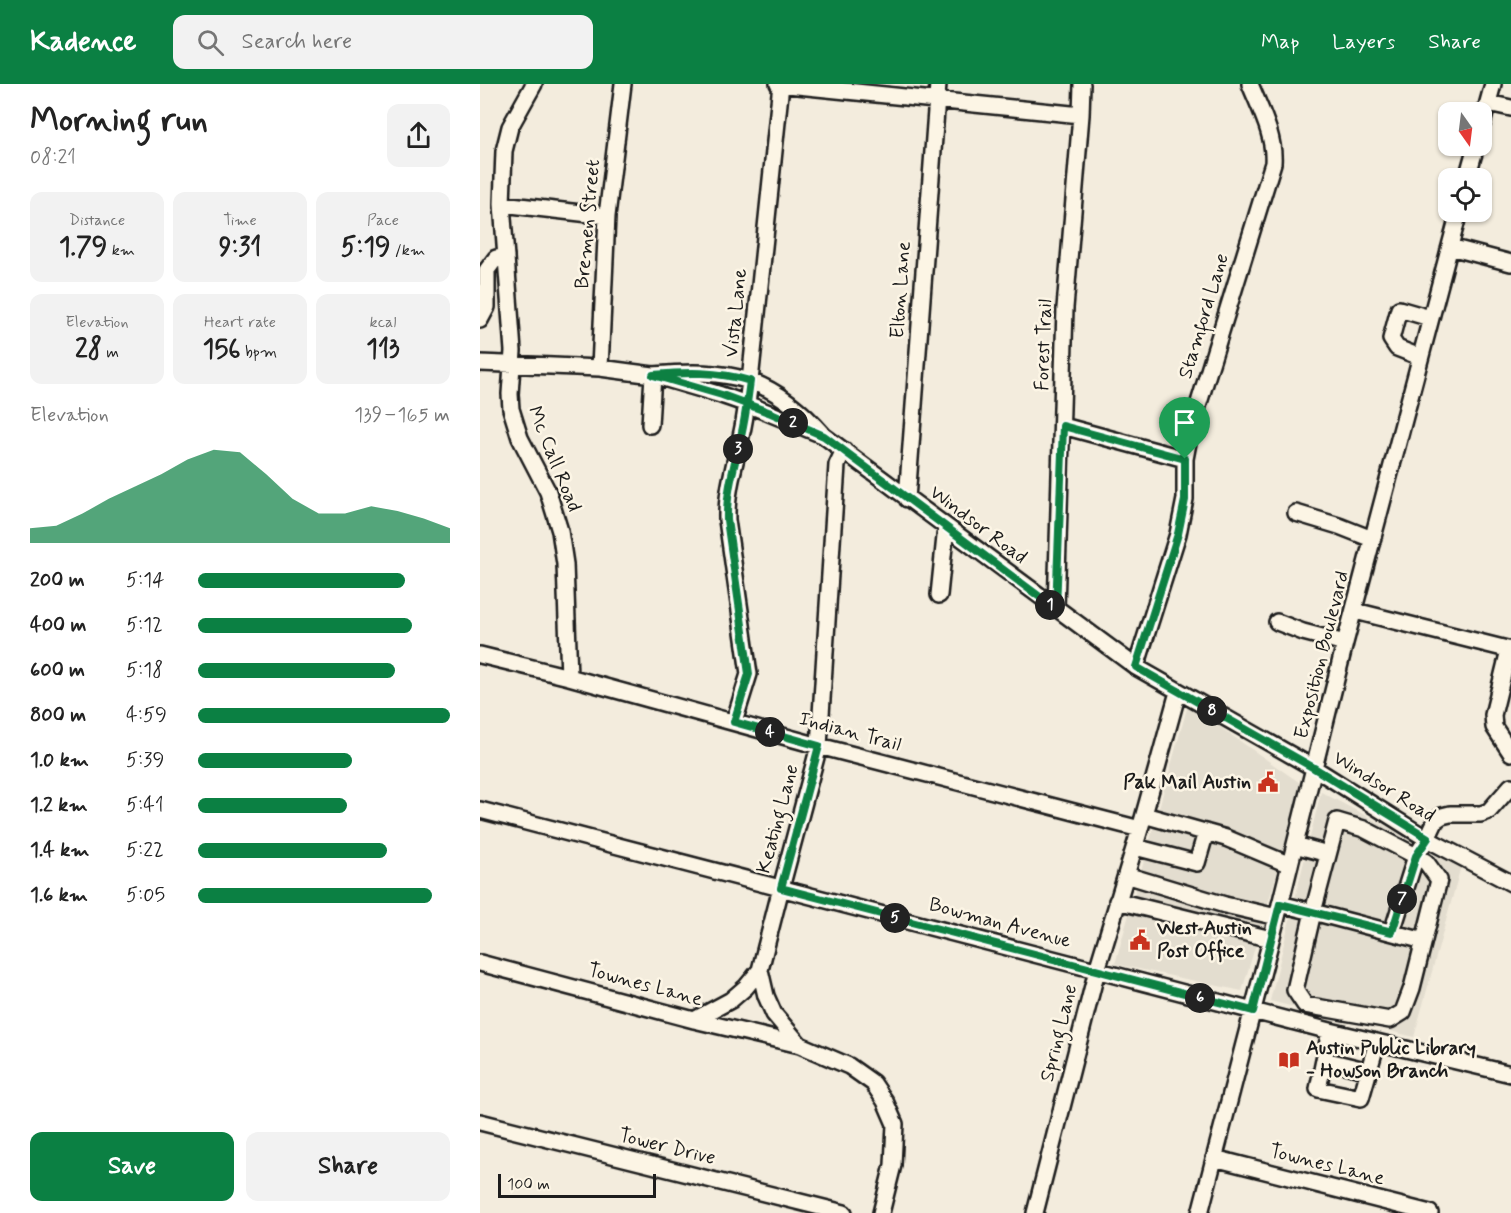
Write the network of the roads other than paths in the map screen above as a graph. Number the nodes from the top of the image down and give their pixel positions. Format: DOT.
graph roads {
  1 [pos="534,84"];
  2 [pos="623,84"];
  3 [pos="780,84"];
  4 [pos="938,84"];
  5 [pos="1082,84"];
  6 [pos="1250,84"];
  7 [pos="1493,84"];
  8 [pos="936,100"];
  9 [pos="1488,102"];
  10 [pos="1492,104"];
  11 [pos="1511,108"];
  12 [pos="1081,115"];
  13 [pos="502,204"];
  14 [pos="607,216"];
  15 [pos="1456,222"];
  16 [pos="1450,247"];
  17 [pos="506,256"];
  18 [pos="1511,263"];
  19 [pos="1430,318"];
  20 [pos="480,320"];
  21 [pos="1420,357"];
  22 [pos="480,363"];
  23 [pos="513,364"];
  24 [pos="600,368"];
  25 [pos="653,375"];
  26 [pos="750,381"];
  27 [pos="747,404"];
  28 [pos="650,425"];
  29 [pos="1063,426"];
  30 [pos="824,436"];
  31 [pos="844,450"];
  32 [pos="1185,459"];
  33 [pos="907,499"];
  34 [pos="1296,513"];
  35 [pos="946,527"];
  36 [pos="1372,539"];
  37 [pos="939,594"];
  38 [pos="1056,609"];
  39 [pos="1355,611"];
  40 [pos="1277,622"];
  41 [pos="1345,643"];
  42 [pos="1510,650"];
  43 [pos="480,655"];
  44 [pos="1136,667"];
  45 [pos="569,677"];
  46 [pos="1178,692"];
  47 [pos="734,722"];
  48 [pos="819,746"];
  49 [pos="1511,753"];
  50 [pos="1314,768"];
  51 [pos="1511,786"];
  52 [pos="480,810"];
  53 [pos="1383,811"];
  54 [pos="1142,822"];
  55 [pos="1206,832"];
  56 [pos="1371,834"];
  57 [pos="1428,838"];
  58 [pos="1295,845"];
  59 [pos="1135,847"];
  60 [pos="1328,854"];
  61 [pos="1416,856"];
  62 [pos="1290,865"];
  63 [pos="1126,875"];
  64 [pos="1511,883"];
  65 [pos="781,888"];
  66 [pos="1118,901"];
  67 [pos="1278,910"];
  68 [pos="1313,912"];
  69 [pos="1392,932"];
  70 [pos="1271,939"];
  71 [pos="1424,941"];
  72 [pos="480,963"];
  73 [pos="760,970"];
  74 [pos="1097,970"];
  75 [pos="1253,1011"];
  76 [pos="694,1020"];
  77 [pos="1330,1031"];
  78 [pos="1377,1042"];
  79 [pos="800,1045"];
  80 [pos="1324,1060"];
  81 [pos="1369,1071"];
  82 [pos="1511,1074"];
  83 [pos="480,1122"];
  84 [pos="1214,1158"];
  85 [pos="844,1213"];
  86 [pos="881,1213"];
  87 [pos="1035,1213"];
  88 [pos="1200,1213"];
  89 [pos="1430,1213"];
  1 -- 13 [label="street, Mc Call Road"];
  2 -- 14 [label="street, Bremen Street"];
  3 -- 8 [label="street"];
  3 -- 26 [label="street, Vista Lane"];
  4 -- 8 [label="street, Elton Lane"];
  5 -- 12 [label="street, Forest Trail"];
  6 -- 32 [label="street, Stamford Lane"];
  7 -- 9 [label="street"];
  8 -- 12 [label="street"];
  8 -- 33 [label="street, Elton Lane"];
  10 -- 11 [label="street"];
  12 -- 29 [label="street, Forest Trail"];
  13 -- 14 [label="street"];
  13 -- 17 [label="street, Mc Call Road"];
  14 -- 24 [label="street, Bremen Street"];
  15 -- 16 [label="street, Exposition Boulevard"];
  16 -- 18 [label="street"];
  16 -- 19 [label="street, Exposition Boulevard"];
  17 -- 20 [label="street"];
  17 -- 23 [label="street, Mc Call Road"];
  19 -- 21 [label="street, Exposition Boulevard"];
  19 -- 21 [label="street"];
  21 -- 36 [label="street, Exposition Boulevard"];
  22 -- 23 [label="street, Windsor Road"];
  23 -- 24 [label="street, Windsor Road"];
  23 -- 45 [label="street, Mc Call Road"];
  24 -- 25 [label="street, Windsor Road"];
  25 -- 26 [label="street, Windsor Road"];
  25 -- 27 [label="street, Windsor Road"];
  25 -- 28 [label="street"];
  26 -- 27 [label="street, Vista Lane"];
  26 -- 30 [label="street, Windsor Road"];
  27 -- 30 [label="street, Windsor Road"];
  27 -- 47 [label="street, Vista Lane"];
  29 -- 32 [label="street"];
  29 -- 38 [label="street, Forest Trail"];
  30 -- 31 [label="street, Windsor Road"];
  31 -- 33 [label="street, Windsor Road"];
  31 -- 48 [label="street, Keating Lane"];
  32 -- 44 [label="street, Stamford Lane"];
  33 -- 35 [label="street, Windsor Road"];
  34 -- 36 [label="street"];
  35 -- 37 [label="street"];
  35 -- 38 [label="street, Windsor Road"];
  36 -- 39 [label="street, Exposition Boulevard"];
  38 -- 44 [label="street, Windsor Road"];
  39 -- 41 [label="street, Exposition Boulevard"];
  39 -- 42 [label="street"];
  40 -- 41 [label="street"];
  41 -- 50 [label="street, Exposition Boulevard"];
  42 -- 49 [label="street"];
  43 -- 45 [label="street, Indian Trail"];
  44 -- 46 [label="street, Windsor Road"];
  45 -- 47 [label="street, Indian Trail"];
  46 -- 50 [label="street, Windsor Road"];
  46 -- 54 [label="street, Spring Lane"];
  47 -- 48 [label="street, Indian Trail"];
  48 -- 54 [label="street, Indian Trail"];
  48 -- 65 [label="street, Keating Lane"];
  50 -- 53 [label="street, Windsor Road"];
  50 -- 58 [label="street, Exposition Boulevard"];
  51 -- 57 [label="street"];
  52 -- 65 [label="street, Bowman Avenue"];
  53 -- 56 [label="street"];
  53 -- 57 [label="street, Windsor Road"];
  54 -- 55 [label="street, Indian Trail"];
  54 -- 59 [label="street, Spring Lane"];
  55 -- 59 [label="street"];
  55 -- 62 [label="street, Indian Trail"];
  56 -- 60 [label="street"];
  56 -- 61 [label="street"];
  57 -- 61 [label="street"];
  57 -- 64 [label="street, Windsor Road"];
  58 -- 60 [label="street"];
  58 -- 62 [label="street, Exposition Boulevard"];
  59 -- 63 [label="street, Spring Lane"];
  60 -- 68 [label="street"];
  61 -- 69 [label="street"];
  61 -- 71 [label="street"];
  62 -- 67 [label="street, Exposition Boulevard"];
  63 -- 66 [label="street, Spring Lane"];
  63 -- 67 [label="street"];
  65 -- 73 [label="street, Keating Lane"];
  65 -- 74 [label="street, Bowman Avenue"];
  66 -- 70 [label="street"];
  66 -- 74 [label="street, Spring Lane"];
  67 -- 68 [label="street"];
  67 -- 70 [label="street, Exposition Boulevard"];
  68 -- 69 [label="street"];
  68 -- 71 [label="street"];
  69 -- 71 [label="street"];
  70 -- 75 [label="street, Exposition Boulevard"];
  72 -- 76 [label="street, Townes Lane"];
  73 -- 76 [label="street, Keating Lane"];
  73 -- 79 [label="street"];
  74 -- 75 [label="street, Bowman Avenue"];
  74 -- 87 [label="street, Spring Lane"];
  75 -- 77 [label="street, Bowman Avenue"];
  75 -- 84 [label="street, Exposition Boulevard"];
  76 -- 79 [label="street, Townes Lane"];
  77 -- 78 [label="street, Bowman Avenue"];
  77 -- 80 [label="street"];
  78 -- 81 [label="street"];
  78 -- 82 [label="street, Bowman Avenue"];
  79 -- 86 [label="street, Townes Lane"];
  80 -- 81 [label="street"];
  80 -- 81 [label="street"];
  83 -- 85 [label="street, Tower Drive"];
  84 -- 88 [label="street, Exposition Boulevard"];
  84 -- 89 [label="street, Townes Lane"];
}
